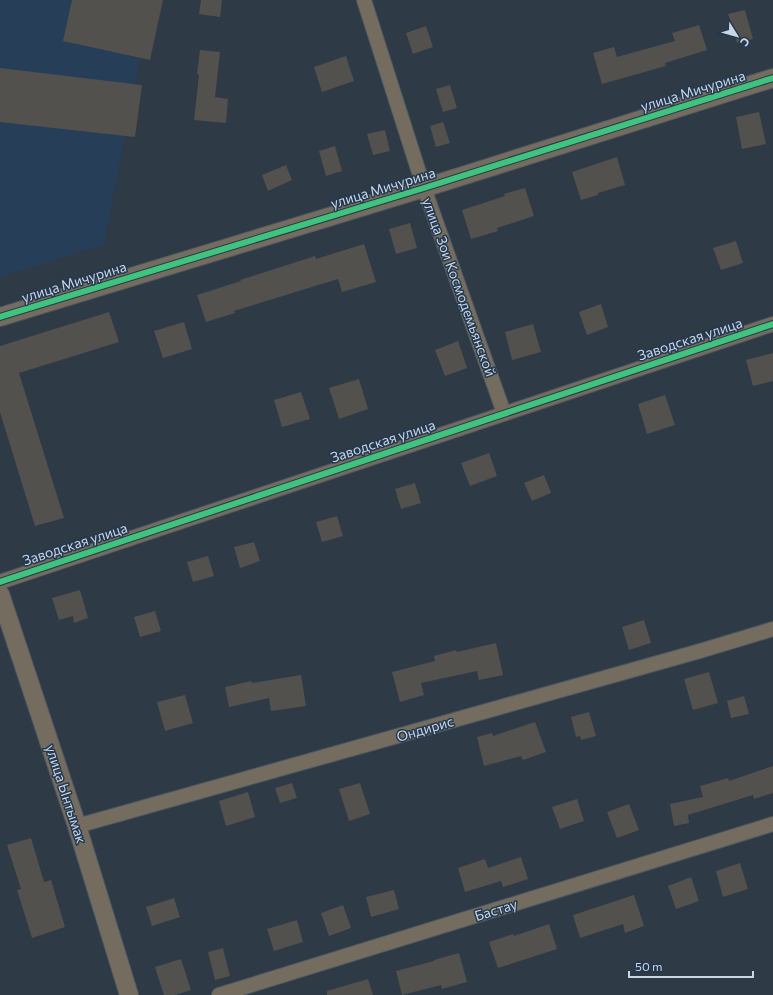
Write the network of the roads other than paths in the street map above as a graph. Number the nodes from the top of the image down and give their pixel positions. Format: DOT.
graph roads {
  1 [pos="364,0"];
  2 [pos="773,78"];
  3 [pos="424,188"];
  4 [pos="0,317"];
  5 [pos="773,324"];
  6 [pos="504,413"];
  7 [pos="0,582"];
  8 [pos="0,594"];
  9 [pos="773,629"];
  10 [pos="773,824"];
  11 [pos="77,826"];
  12 [pos="129,995"];
  13 [pos="219,995"];
  1 -- 3 [label="street, улица Зои Космодемьянской"];
  2 -- 3 [label="street, улица Мичурина"];
  3 -- 4 [label="street, улица Мичурина"];
  3 -- 6 [label="street, улица Зои Космодемьянской"];
  5 -- 6 [label="street, Заводская улица"];
  6 -- 7 [label="street, Заводская улица"];
  8 -- 11 [label="street, улица Ынтымак"];
  9 -- 11 [label="street, Ондирис"];
  10 -- 13 [label="street, Бастау"];
  11 -- 12 [label="street, улица Ынтымак"];
}
